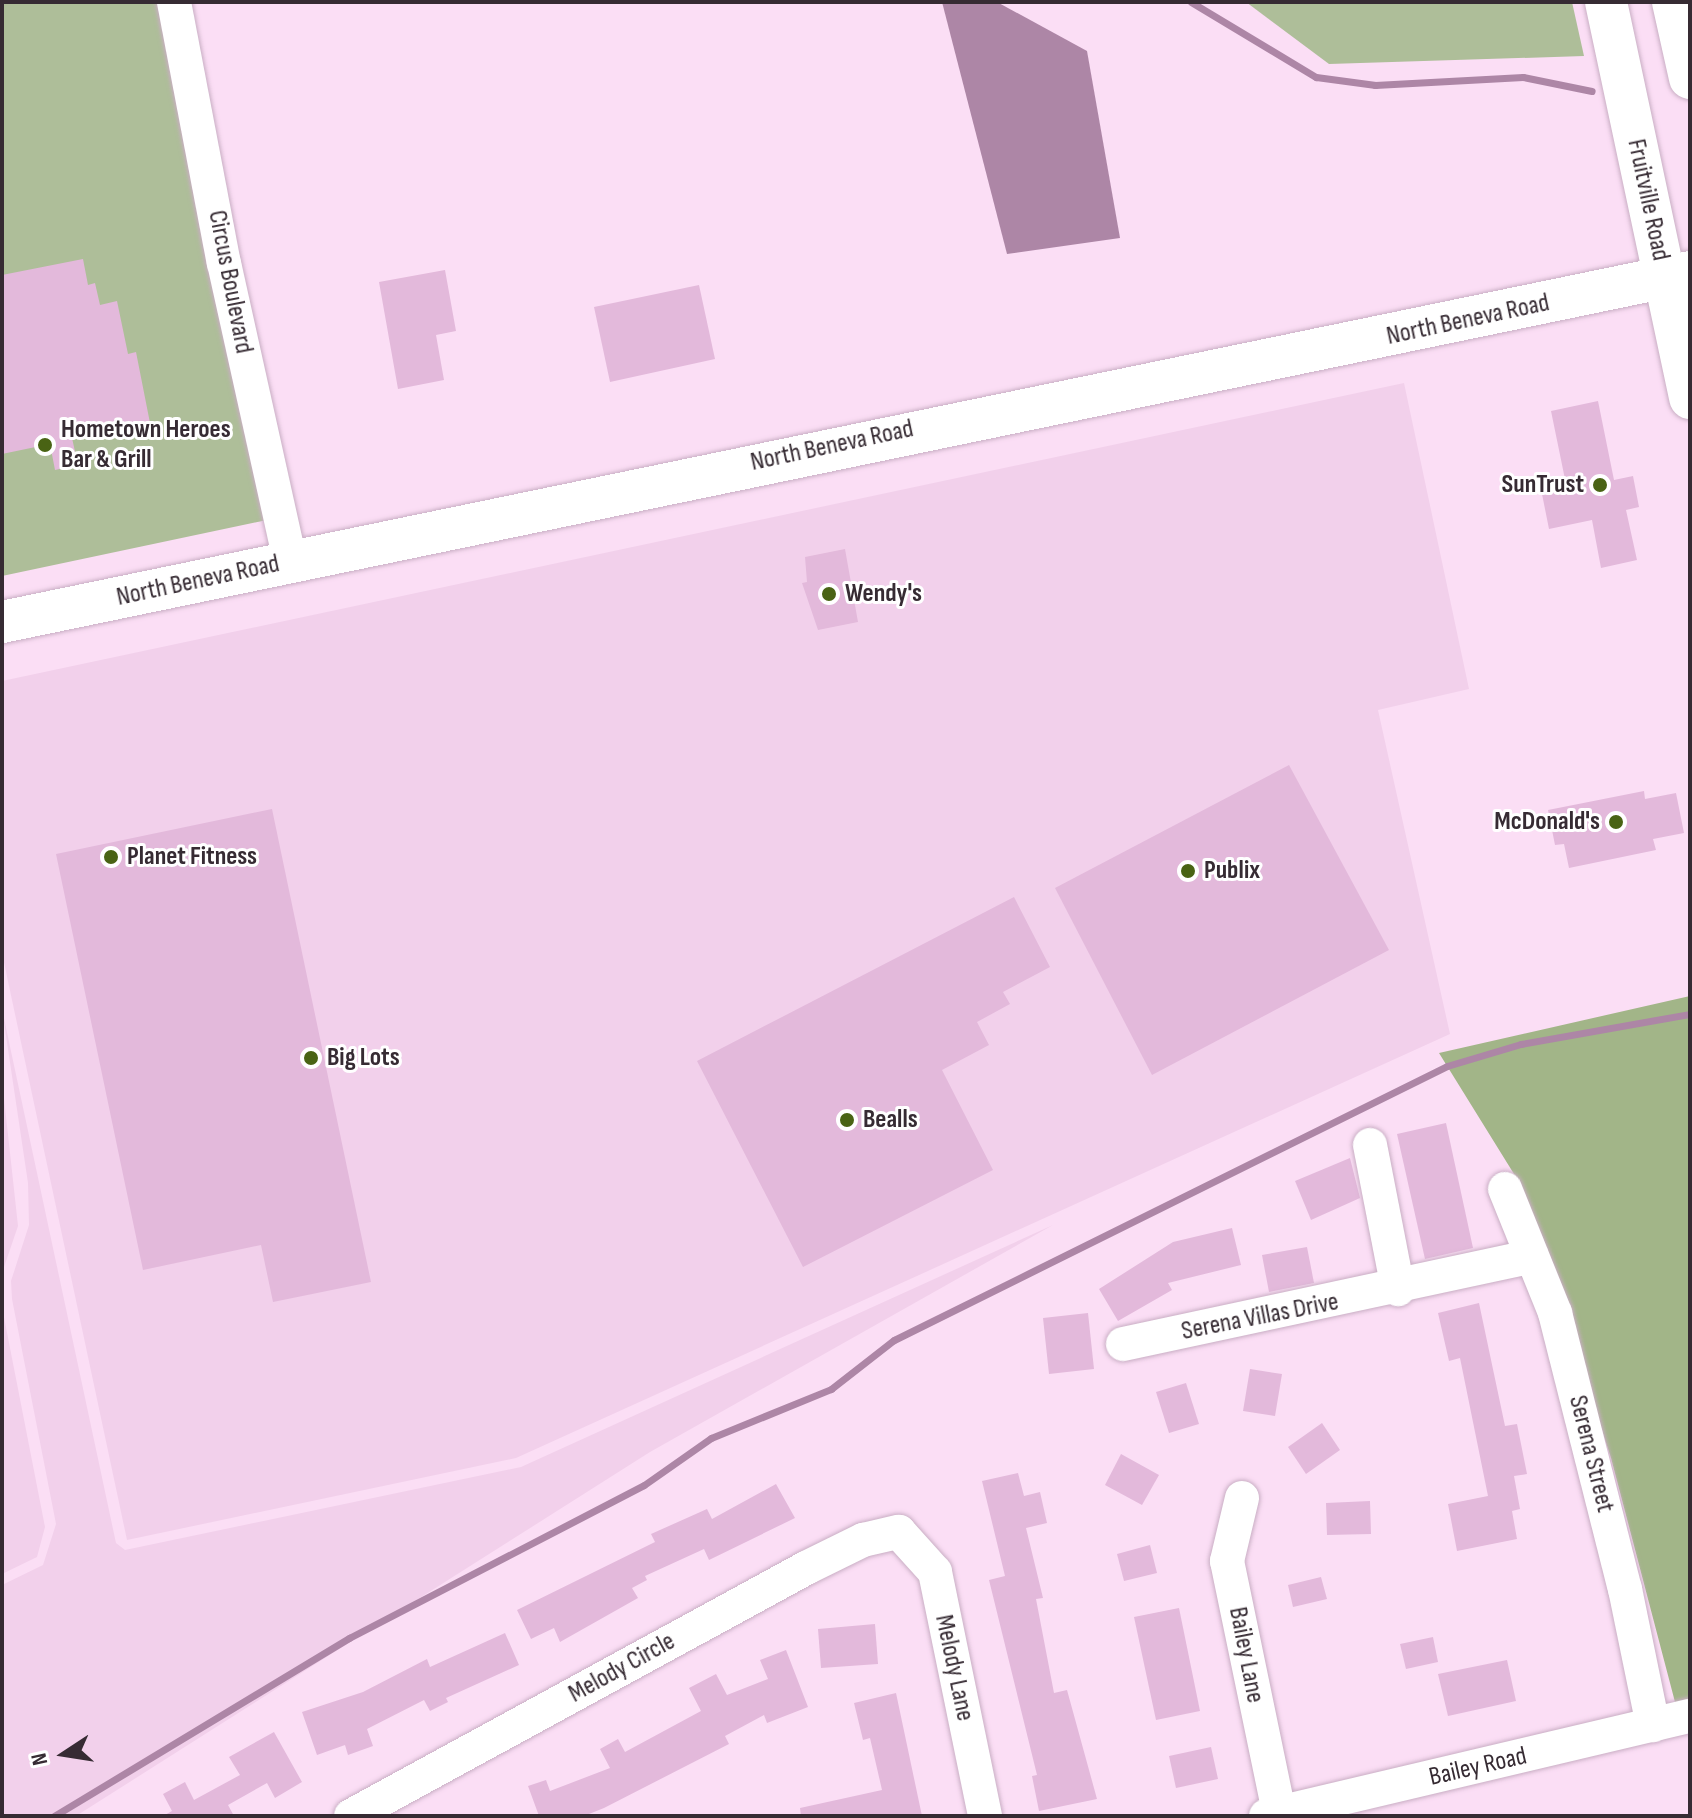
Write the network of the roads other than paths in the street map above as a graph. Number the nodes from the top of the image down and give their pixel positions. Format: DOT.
graph roads {
  1 [pos="174,2"];
  2 [pos="1606,2"];
  3 [pos="1680,16"];
  4 [pos="1690,78"];
  5 [pos="1677,275"];
  6 [pos="1690,398"];
  7 [pos="290,561"];
  8 [pos="2,622"];
  9 [pos="1370,1145"];
  10 [pos="1505,1189"];
  11 [pos="1532,1256"];
  12 [pos="1398,1289"];
  13 [pos="1123,1344"];
  14 [pos="1242,1498"];
  15 [pos="899,1532"];
  16 [pos="1690,1716"];
  17 [pos="1653,1725"];
  18 [pos="1273,1814"];
  19 [pos="351,1816"];
  20 [pos="985,1816"];
  1 -- 7 [label="street, Circus Boulevard"];
  2 -- 5 [label="main road, Fruitville Road"];
  3 -- 4 [label="main road"];
  5 -- 6 [label="main road, Fruitville Road"];
  5 -- 7 [label="main road, North Beneva Road"];
  7 -- 8 [label="main road, North Beneva Road"];
  9 -- 12 [label="street"];
  10 -- 11 [label="street, Serena Street"];
  11 -- 12 [label="street, Serena Villas Drive"];
  11 -- 17 [label="street, Serena Street"];
  12 -- 13 [label="street, Serena Villas Drive"];
  14 -- 18 [label="street, Bailey Lane"];
  15 -- 19 [label="street, Melody Circle"];
  15 -- 20 [label="street, Melody Lane"];
  16 -- 17 [label="street, Bailey Road"];
  17 -- 18 [label="street, Bailey Road"];
}
